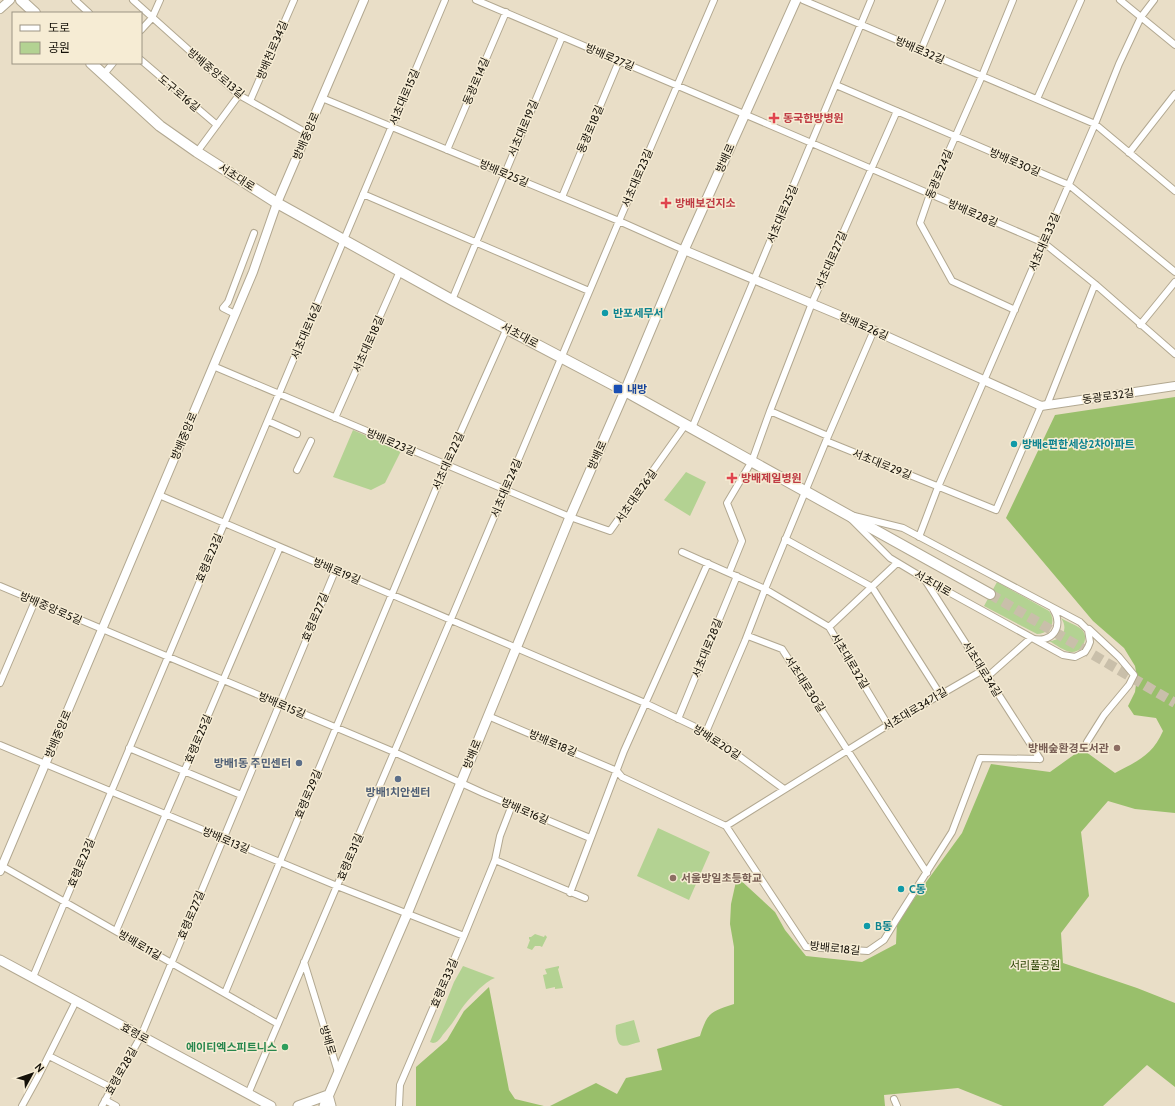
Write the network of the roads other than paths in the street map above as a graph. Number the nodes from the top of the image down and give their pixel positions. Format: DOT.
graph roads {
  1 [pos="10,0"];
  2 [pos="21,0"];
  3 [pos="75,0"];
  4 [pos="133,0"];
  5 [pos="160,0"];
  6 [pos="294,0"];
  7 [pos="364,0"];
  8 [pos="445,0"];
  9 [pos="476,0"];
  10 [pos="714,0"];
  11 [pos="796,0"];
  12 [pos="803,0"];
  13 [pos="871,0"];
  14 [pos="942,0"];
  15 [pos="1013,0"];
  16 [pos="1081,0"];
  17 [pos="1120,0"];
  18 [pos="1154,0"];
  19 [pos="0,9"];
  20 [pos="34,12"];
  21 [pos="88,12"];
  22 [pos="506,12"];
  23 [pos="1141,17"];
  24 [pos="152,18"];
  25 [pos="861,24"];
  26 [pos="142,29"];
  27 [pos="562,36"];
  28 [pos="1175,45"];
  29 [pos="922,50"];
  30 [pos="142,61"];
  31 [pos="619,61"];
  32 [pos="92,64"];
  33 [pos="112,64"];
  34 [pos="104,74"];
  35 [pos="982,76"];
  36 [pos="836,85"];
  37 [pos="677,86"];
  38 [pos="1175,94"];
  39 [pos="239,95"];
  40 [pos="322,98"];
  41 [pos="1037,99"];
  42 [pos="250,101"];
  43 [pos="897,111"];
  44 [pos="744,114"];
  45 [pos="1095,124"];
  46 [pos="217,125"];
  47 [pos="391,126"];
  48 [pos="307,133"];
  49 [pos="955,136"];
  50 [pos="812,143"];
  51 [pos="447,150"];
  52 [pos="197,152"];
  53 [pos="1129,153"];
  54 [pos="872,169"];
  55 [pos="504,174"];
  56 [pos="1069,185"];
  57 [pos="1175,191"];
  58 [pos="363,194"];
  59 [pos="930,194"];
  60 [pos="562,198"];
  61 [pos="277,203"];
  62 [pos="619,221"];
  63 [pos="254,233"];
  64 [pos="344,240"];
  65 [pos="476,242"];
  66 [pos="1044,243"];
  67 [pos="684,250"];
  68 [pos="400,271"];
  69 [pos="1175,272"];
  70 [pos="755,279"];
  71 [pos="1175,282"];
  72 [pos="1095,284"];
  73 [pos="589,292"];
  74 [pos="452,300"];
  75 [pos="812,303"];
  76 [pos="1015,310"];
  77 [pos="235,314"];
  78 [pos="1140,325"];
  79 [pos="507,328"];
  80 [pos="874,330"];
  81 [pos="1175,354"];
  82 [pos="562,357"];
  83 [pos="213,366"];
  84 [pos="984,380"];
  85 [pos="1175,386"];
  86 [pos="625,391"];
  87 [pos="279,394"];
  88 [pos="1044,406"];
  89 [pos="770,410"];
  90 [pos="335,418"];
  91 [pos="268,421"];
  92 [pos="689,426"];
  93 [pos="297,434"];
  94 [pos="827,438"];
  95 [pos="311,441"];
  96 [pos="752,462"];
  97 [pos="446,464"];
  98 [pos="297,470"];
  99 [pos="938,487"];
  100 [pos="506,490"];
  101 [pos="805,491"];
  102 [pos="159,495"];
  103 [pos="846,514"];
  104 [pos="570,517"];
  105 [pos="224,523"];
  106 [pos="919,537"];
  107 [pos="785,539"];
  108 [pos="280,547"];
  109 [pos="682,552"];
  110 [pos="897,563"];
  111 [pos="708,564"];
  112 [pos="334,571"];
  113 [pos="729,573"];
  114 [pos="736,576"];
  115 [pos="925,579"];
  116 [pos="0,586"];
  117 [pos="872,587"];
  118 [pos="765,589"];
  119 [pos="392,594"];
  120 [pos="990,594"];
  121 [pos="35,601"];
  122 [pos="1048,606"];
  123 [pos="451,619"];
  124 [pos="1085,626"];
  125 [pos="829,627"];
  126 [pos="102,629"];
  127 [pos="748,636"];
  128 [pos="1031,638"];
  129 [pos="516,647"];
  130 [pos="168,657"];
  131 [pos="983,670"];
  132 [pos="987,678"];
  133 [pos="223,680"];
  134 [pos="0,683"];
  135 [pos="940,694"];
  136 [pos="279,703"];
  137 [pos="645,703"];
  138 [pos="488,716"];
  139 [pos="678,719"];
  140 [pos="888,725"];
  141 [pos="336,727"];
  142 [pos="706,732"];
  143 [pos="1086,742"];
  144 [pos="0,745"];
  145 [pos="129,748"];
  146 [pos="848,750"];
  147 [pos="394,752"];
  148 [pos="1040,759"];
  149 [pos="45,764"];
  150 [pos="184,770"];
  151 [pos="617,770"];
  152 [pos="461,782"];
  153 [pos="784,789"];
  154 [pos="111,792"];
  155 [pos="241,795"];
  156 [pos="512,805"];
  157 [pos="166,814"];
  158 [pos="726,826"];
  159 [pos="223,838"];
  160 [pos="590,838"];
  161 [pos="495,860"];
  162 [pos="280,862"];
  163 [pos="1,868"];
  164 [pos="926,873"];
  165 [pos="337,886"];
  166 [pos="570,892"];
  167 [pos="584,898"];
  168 [pos="64,902"];
  169 [pos="407,914"];
  170 [pos="116,931"];
  171 [pos="464,936"];
  172 [pos="0,960"];
  173 [pos="304,962"];
  174 [pos="171,963"];
  175 [pos="33,977"];
  176 [pos="225,993"];
  177 [pos="76,1001"];
  178 [pos="278,1024"];
  179 [pos="140,1036"];
  180 [pos="49,1056"];
  181 [pos="338,1072"];
  182 [pos="112,1088"];
  183 [pos="248,1094"];
  184 [pos="328,1095"];
  185 [pos="894,1100"];
  186 [pos="103,1103"];
  187 [pos="22,1106"];
  188 [pos="116,1106"];
  189 [pos="271,1106"];
  190 [pos="298,1106"];
  191 [pos="324,1106"];
  192 [pos="331,1106"];
  193 [pos="399,1106"];
  194 [pos="897,1106"];
  1 -- 19 [label="street"];
  2 -- 20 [label="main road"];
  3 -- 21 [label="street"];
  4 -- 24 [label="street, 방배중앙로13길"];
  5 -- 24 [label="street"];
  6 -- 42 [label="street, 방배천로34길"];
  7 -- 40 [label="street, 방배중앙로"];
  8 -- 47 [label="street, 서초대로15길"];
  9 -- 22 [label="street, 방배로27길"];
  10 -- 37 [label="street, 서초대로23길"];
  11 -- 44 [label="main road, 방배로"];
  12 -- 25 [label="street, 방배로32길"];
  13 -- 25 [label="street, 서초대로25길"];
  14 -- 29 [label="street"];
  15 -- 35 [label="street, 동광로24길"];
  16 -- 41 [label="street"];
  17 -- 23 [label="street"];
  18 -- 23 [label="street, 서초대로33길"];
  22 -- 27 [label="street, 방배로27길"];
  22 -- 51 [label="street, 동광로14길"];
  23 -- 28 [label="street"];
  23 -- 45 [label="street, 서초대로33길"];
  24 -- 26 [label="street"];
  24 -- 39 [label="street, 방배중앙로13길"];
  25 -- 29 [label="street, 방배로32길"];
  25 -- 36 [label="street, 서초대로25길"];
  27 -- 31 [label="street, 방배로27길"];
  27 -- 55 [label="street, 서초대로19길"];
  29 -- 35 [label="street, 방배로32길"];
  30 -- 46 [label="street, 도구로16길"];
  31 -- 37 [label="street, 방배로27길"];
  31 -- 60 [label="street, 동광로18길"];
  32 -- 34 [label="main road, 서초대로"];
  33 -- 34 [label="street"];
  34 -- 52 [label="main road, 서초대로"];
  35 -- 41 [label="street, 방배로32길"];
  35 -- 49 [label="street, 동광로24길"];
  36 -- 43 [label="street, 방배로30길"];
  36 -- 50 [label="street, 서초대로25길"];
  37 -- 44 [label="street, 방배로27길"];
  37 -- 62 [label="street, 서초대로23길"];
  38 -- 53 [label="street"];
  39 -- 42 [label="street, 방배중앙로13길"];
  39 -- 46 [label="street"];
  40 -- 47 [label="street, 방배로25길"];
  40 -- 48 [label="street, 방배중앙로"];
  41 -- 45 [label="street, 방배로32길"];
  42 -- 48 [label="street, 방배중앙로13길"];
  43 -- 49 [label="street, 방배로30길"];
  43 -- 54 [label="street, 서초대로27길"];
  44 -- 50 [label="street, 방배로28길"];
  44 -- 67 [label="main road, 방배로"];
  45 -- 53 [label="street, 방배로32길"];
  45 -- 56 [label="street, 서초대로33길"];
  46 -- 52 [label="street"];
  47 -- 51 [label="street, 방배로25길"];
  47 -- 58 [label="street, 서초대로15길"];
  48 -- 61 [label="street, 방배중앙로"];
  49 -- 56 [label="street, 방배로30길"];
  49 -- 59 [label="street, 동광로24길"];
  50 -- 54 [label="street, 방배로28길"];
  50 -- 70 [label="street, 서초대로25길"];
  51 -- 55 [label="street, 방배로25길"];
  52 -- 61 [label="main road, 서초대로"];
  53 -- 57 [label="street, 방배로32길"];
  54 -- 59 [label="street, 방배로28길"];
  54 -- 75 [label="street, 서초대로27길"];
  55 -- 60 [label="street, 방배로25길"];
  55 -- 65 [label="street, 서초대로19길"];
  56 -- 66 [label="street, 서초대로33길"];
  56 -- 69 [label="street, 방배로30길"];
  58 -- 64 [label="street, 서초대로15길"];
  58 -- 65 [label="street"];
  59 -- 66 [label="street, 방배로28길"];
  59 -- 76 [label="street, 동광로24길"];
  60 -- 62 [label="street, 방배로25길"];
  61 -- 64 [label="main road, 서초대로"];
  61 -- 77 [label="street, 방배중앙로"];
  62 -- 67 [label="street, 방배로25길"];
  62 -- 73 [label="street, 서초대로23길"];
  63 -- 77 [label="street"];
  64 -- 68 [label="main road, 서초대로"];
  64 -- 87 [label="street, 서초대로16길"];
  65 -- 73 [label="street"];
  65 -- 74 [label="street, 서초대로19길"];
  66 -- 72 [label="street, 방배로28길"];
  66 -- 76 [label="street, 서초대로33길"];
  67 -- 70 [label="street, 방배로26길"];
  67 -- 86 [label="main road, 방배로"];
  68 -- 74 [label="main road, 서초대로"];
  68 -- 90 [label="street, 서초대로18길"];
  70 -- 75 [label="street, 방배로26길"];
  70 -- 92 [label="street, 서초대로25길"];
  71 -- 78 [label="street"];
  72 -- 78 [label="street, 방배로28길"];
  72 -- 88 [label="street"];
  73 -- 82 [label="street, 서초대로23길"];
  74 -- 79 [label="main road, 서초대로"];
  75 -- 80 [label="street, 방배로26길"];
  75 -- 89 [label="street, 서초대로27길"];
  76 -- 84 [label="street, 서초대로33길"];
  77 -- 83 [label="street, 방배중앙로"];
  78 -- 81 [label="street, 방배로28길"];
  79 -- 82 [label="main road, 서초대로"];
  79 -- 97 [label="street, 서초대로22길"];
  80 -- 84 [label="street, 방배로26길"];
  80 -- 94 [label="street"];
  82 -- 86 [label="main road, 서초대로"];
  82 -- 100 [label="street, 서초대로24길"];
  83 -- 87 [label="street, 방배로23길"];
  83 -- 102 [label="street, 방배중앙로"];
  84 -- 88 [label="street, 방배로26길"];
  84 -- 99 [label="street, 서초대로33길"];
  85 -- 88 [label="street, 동광로32길"];
  86 -- 92 [label="main road, 서초대로"];
  86 -- 104 [label="main road, 방배로"];
  87 -- 90 [label="street, 방배로23길"];
  87 -- 91 [label="street, 서초대로16길"];
  88 -- 99 [label="street"];
  89 -- 94 [label="street"];
  89 -- 96 [label="street, 서초대로27길"];
  90 -- 97 [label="street, 방배로23길"];
  91 -- 93 [label="street"];
  91 -- 105 [label="street, 서초대로16길"];
  92 -- 96 [label="main road, 서초대로"];
  92 -- 104 [label="street, 서초대로26길"];
  94 -- 99 [label="street, 서초대로29길"];
  94 -- 101 [label="street"];
  95 -- 98 [label="street"];
  96 -- 101 [label="main road, 서초대로"];
  96 -- 113 [label="street"];
  97 -- 100 [label="street, 방배로23길"];
  97 -- 119 [label="street, 서초대로22길"];
  99 -- 106 [label="street, 서초대로33길"];
  100 -- 104 [label="street, 방배로23길"];
  100 -- 123 [label="street, 서초대로24길"];
  101 -- 103 [label="main road, 서초대로"];
  101 -- 107 [label="street"];
  102 -- 105 [label="street, 방배로19길"];
  102 -- 126 [label="street, 방배중앙로"];
  103 -- 106 [label="street, 서초대로"];
  103 -- 110 [label="street, 서초대로"];
  103 -- 120 [label="main road, 서초대로"];
  104 -- 129 [label="main road, 방배로"];
  105 -- 108 [label="street, 방배로19길"];
  105 -- 130 [label="street, 효령로23길"];
  106 -- 122 [label="street, 서초대로"];
  107 -- 117 [label="street"];
  107 -- 118 [label="street"];
  108 -- 112 [label="street, 방배로19길"];
  108 -- 133 [label="street, 효령로25길"];
  109 -- 111 [label="street"];
  110 -- 115 [label="street, 서초대로"];
  110 -- 117 [label="street, 서초대로32길"];
  111 -- 113 [label="street"];
  111 -- 137 [label="street"];
  112 -- 119 [label="street, 방배로19길"];
  112 -- 136 [label="street, 효령로27길"];
  113 -- 114 [label="street"];
  114 -- 118 [label="street"];
  114 -- 139 [label="street, 서초대로28길"];
  115 -- 128 [label="street, 서초대로"];
  115 -- 131 [label="street, 서초대로34길"];
  116 -- 121 [label="street, 방배중앙로5길"];
  117 -- 125 [label="street, 서초대로32길"];
  117 -- 135 [label="street"];
  118 -- 125 [label="street"];
  118 -- 127 [label="street"];
  119 -- 123 [label="street, 방배로19길"];
  119 -- 141 [label="street, 효령로29길"];
  121 -- 126 [label="street, 방배중앙로5길"];
  121 -- 134 [label="street"];
  122 -- 124 [label="street, 서초대로"];
  122 -- 128 [label="street"];
  123 -- 129 [label="street, 방배로19길"];
  123 -- 147 [label="street, 효령로31길"];
  124 -- 128 [label="street, 서초대로"];
  124 -- 143 [label="street"];
  125 -- 140 [label="street, 서초대로32길"];
  126 -- 130 [label="street, 방배로15길"];
  126 -- 149 [label="street, 방배중앙로"];
  127 -- 142 [label="street"];
  127 -- 146 [label="street, 서초대로30길"];
  128 -- 132 [label="street"];
  129 -- 137 [label="street, 방배로20길"];
  129 -- 138 [label="main road, 방배로"];
  130 -- 133 [label="street, 방배로15길"];
  130 -- 145 [label="street, 효령로23길"];
  131 -- 132 [label="street, 서초대로34길"];
  131 -- 135 [label="street, 서초대로34가길"];
  132 -- 148 [label="street, 서초대로34길"];
  133 -- 136 [label="street, 방배로15길"];
  133 -- 150 [label="street, 효령로25길"];
  135 -- 140 [label="street, 서초대로34가길"];
  136 -- 141 [label="street, 방배로15길"];
  136 -- 155 [label="street, 효령로27길"];
  137 -- 139 [label="street, 방배로20길"];
  137 -- 151 [label="street"];
  138 -- 151 [label="street, 방배로18길"];
  138 -- 152 [label="main road, 방배로"];
  139 -- 142 [label="street, 방배로20길"];
  140 -- 146 [label="street, 서초대로34가길"];
  141 -- 147 [label="street, 방배로15길"];
  141 -- 162 [label="street, 효령로29길"];
  142 -- 153 [label="street, 방배로20길"];
  144 -- 149 [label="street, 방배로13길"];
  145 -- 150 [label="street"];
  145 -- 154 [label="street, 효령로23길"];
  146 -- 153 [label="street, 서초대로34가길"];
  146 -- 164 [label="street"];
  147 -- 152 [label="street, 방배로15길"];
  147 -- 165 [label="street, 효령로31길"];
  148 -- 164 [label="street, 방배로18길"];
  149 -- 154 [label="street, 방배로13길"];
  149 -- 163 [label="street, 방배중앙로"];
  150 -- 155 [label="street"];
  150 -- 157 [label="street, 효령로25길"];
  151 -- 158 [label="street, 방배로18길"];
  151 -- 160 [label="street"];
  152 -- 156 [label="street, 방배로16길"];
  152 -- 169 [label="main road, 방배로"];
  153 -- 158 [label="street, 서초대로34가길"];
  154 -- 157 [label="street, 방배로13길"];
  154 -- 168 [label="street, 효령로23길"];
  155 -- 159 [label="street, 효령로27길"];
  156 -- 160 [label="street, 방배로16길"];
  156 -- 161 [label="street, 효령로33길"];
  157 -- 159 [label="street, 방배로13길"];
  157 -- 170 [label="street, 효령로25길"];
  158 -- 164 [label="street, 방배로18길"];
  159 -- 162 [label="street, 방배로13길"];
  159 -- 174 [label="street, 효령로27길"];
  160 -- 166 [label="street"];
  161 -- 166 [label="street"];
  161 -- 171 [label="street, 효령로33길"];
  162 -- 165 [label="street, 방배로13길"];
  162 -- 176 [label="street, 효령로29길"];
  163 -- 168 [label="street, 방배로11길"];
  165 -- 169 [label="street, 방배로13길"];
  165 -- 173 [label="street, 효령로31길"];
  166 -- 167 [label="street"];
  168 -- 170 [label="street, 방배로11길"];
  168 -- 175 [label="street, 효령로23길"];
  169 -- 171 [label="street"];
  169 -- 181 [label="main road, 방배로"];
  170 -- 174 [label="street, 방배로11길"];
  171 -- 193 [label="street, 효령로33길"];
  172 -- 175 [label="main road, 효령로"];
  173 -- 178 [label="street, 효령로31길"];
  173 -- 181 [label="street, 방배로"];
  174 -- 176 [label="street, 방배로11길"];
  174 -- 179 [label="street, 효령로27길"];
  175 -- 177 [label="main road, 효령로"];
  176 -- 178 [label="street, 방배로11길"];
  177 -- 179 [label="main road, 효령로"];
  177 -- 180 [label="street"];
  178 -- 183 [label="street, 효령로31길"];
  179 -- 182 [label="street, 효령로28길"];
  179 -- 183 [label="main road, 효령로"];
  180 -- 182 [label="street"];
  180 -- 187 [label="street"];
  181 -- 184 [label="main road, 방배로"];
  182 -- 186 [label="street, 효령로28길"];
  183 -- 189 [label="main road, 효령로"];
  184 -- 190 [label="main road"];
  184 -- 191 [label="main road, 방배로"];
  184 -- 192 [label="main road"];
  185 -- 194 [label="street"];
  186 -- 188 [label="street"];
}
